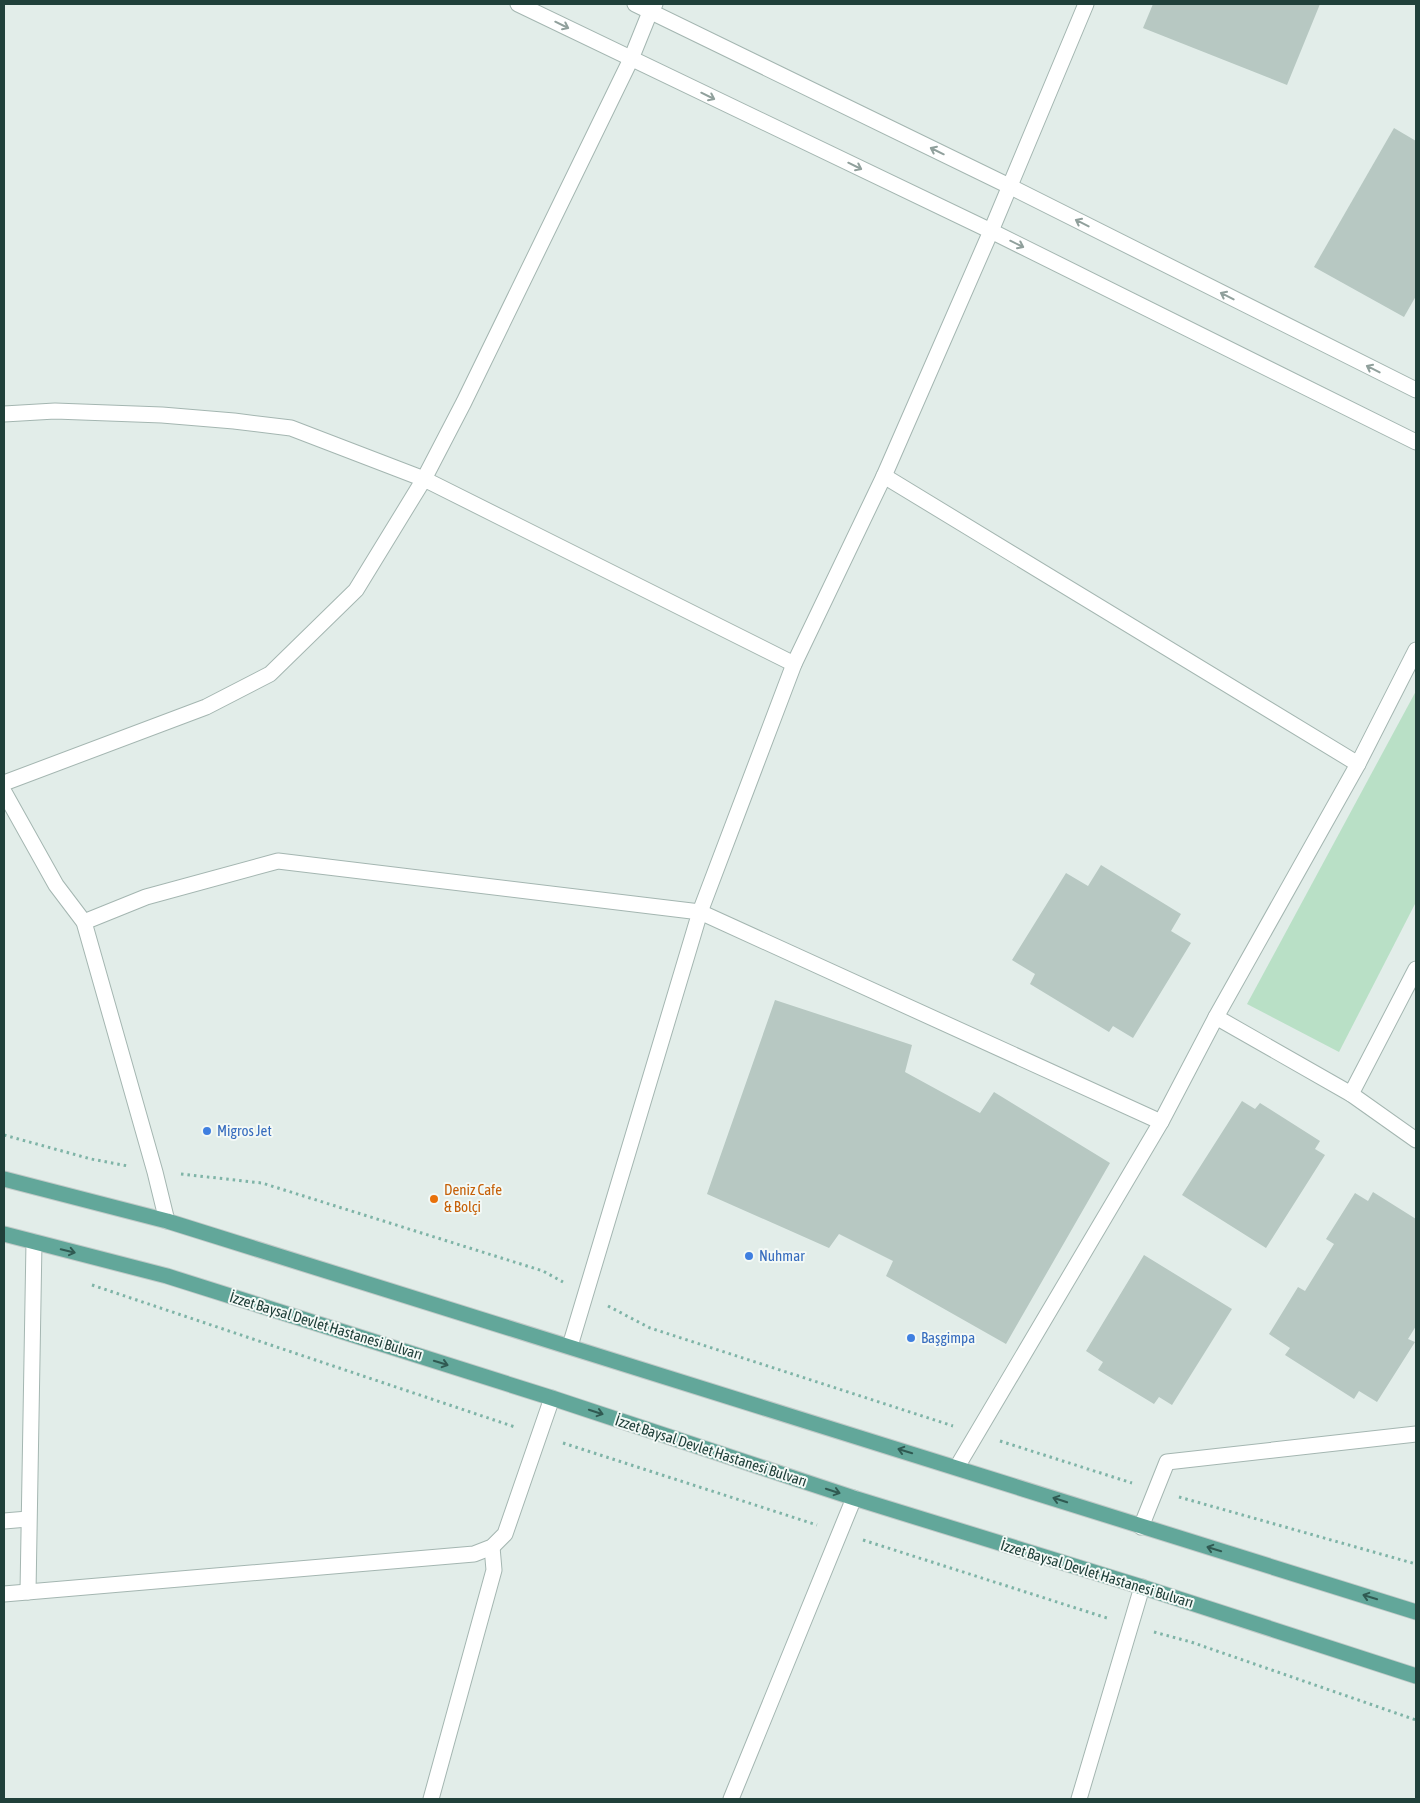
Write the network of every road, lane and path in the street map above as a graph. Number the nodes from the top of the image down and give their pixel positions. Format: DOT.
graph roads {
  1 [pos="518,4"];
  2 [pos="635,4"];
  3 [pos="1086,4"];
  4 [pos="653,8"];
  5 [pos="630,59"];
  6 [pos="1009,186"];
  7 [pos="991,231"];
  8 [pos="1416,390"];
  9 [pos="4,414"];
  10 [pos="1416,442"];
  11 [pos="884,476"];
  12 [pos="424,479"];
  13 [pos="1416,650"];
  14 [pos="794,664"];
  15 [pos="1358,764"];
  16 [pos="4,783"];
  17 [pos="4,792"];
  18 [pos="700,912"];
  19 [pos="84,922"];
  20 [pos="1416,969"];
  21 [pos="1216,1017"];
  22 [pos="1351,1094"];
  23 [pos="1161,1122"];
  24 [pos="4,1135"];
  25 [pos="1416,1140"];
  26 [pos="155,1172"];
  27 [pos="4,1180"];
  28 [pos="167,1220"];
  29 [pos="4,1234"];
  30 [pos="34,1242"];
  31 [pos="90,1284"];
  32 [pos="585,1295"];
  33 [pos="570,1346"];
  34 [pos="552,1398"];
  35 [pos="977,1434"];
  36 [pos="1416,1434"];
  37 [pos="539,1436"];
  38 [pos="957,1467"];
  39 [pos="1156,1490"];
  40 [pos="854,1498"];
  41 [pos="28,1519"];
  42 [pos="4,1521"];
  43 [pos="1142,1527"];
  44 [pos="841,1532"];
  45 [pos="492,1547"];
  46 [pos="1416,1564"];
  47 [pos="1142,1587"];
  48 [pos="28,1592"];
  49 [pos="4,1594"];
  50 [pos="1416,1612"];
  51 [pos="1130,1625"];
  52 [pos="1416,1676"];
  53 [pos="1416,1720"];
  54 [pos="431,1799"];
  55 [pos="732,1799"];
  56 [pos="1079,1799"];
  1 -- 5 [label="street, one-way"];
  2 -- 4 [label="street"];
  3 -- 6 [label="street"];
  4 -- 5 [label="street"];
  6 -- 4 [label="street, one-way"];
  5 -- 7 [label="street, one-way"];
  5 -- 12 [label="street"];
  6 -- 7 [label="street"];
  8 -- 6 [label="street, one-way"];
  7 -- 10 [label="street, one-way"];
  7 -- 11 [label="street"];
  9 -- 12 [label="street"];
  11 -- 14 [label="street"];
  11 -- 15 [label="street"];
  12 -- 14 [label="street"];
  12 -- 16 [label="street"];
  13 -- 15 [label="street"];
  14 -- 18 [label="street"];
  15 -- 21 [label="street"];
  17 -- 19 [label="street"];
  18 -- 19 [label="street"];
  18 -- 23 [label="street"];
  18 -- 32 [label="street"];
  19 -- 26 [label="street"];
  20 -- 22 [label="street"];
  21 -- 22 [label="street"];
  21 -- 23 [label="street"];
  22 -- 25 [label="street"];
  23 -- 35 [label="street"];
  24 -- 26 [label="path"];
  26 -- 28 [label="street"];
  26 -- 32 [label="path"];
  27 -- 28 [label="main road"];
  28 -- 33 [label="main road"];
  29 -- 30 [label="main road, İzzet Baysal Devlet Hastanesi Bulvarı"];
  30 -- 34 [label="main road, İzzet Baysal Devlet Hastanesi Bulvarı, one-way"];
  30 -- 41 [label="street"];
  31 -- 37 [label="path"];
  32 -- 33 [label="street"];
  32 -- 35 [label="path"];
  38 -- 33 [label="main road, one-way"];
  34 -- 37 [label="street"];
  34 -- 40 [label="main road, İzzet Baysal Devlet Hastanesi Bulvarı, one-way"];
  35 -- 38 [label="street"];
  35 -- 39 [label="path"];
  36 -- 39 [label="street"];
  37 -- 44 [label="path"];
  37 -- 45 [label="street"];
  43 -- 38 [label="main road, one-way"];
  39 -- 43 [label="street"];
  39 -- 46 [label="path"];
  40 -- 44 [label="street"];
  40 -- 47 [label="main road, İzzet Baysal Devlet Hastanesi Bulvarı"];
  41 -- 42 [label="street"];
  41 -- 48 [label="street"];
  50 -- 43 [label="main road, one-way"];
  44 -- 51 [label="path"];
  44 -- 55 [label="street"];
  45 -- 48 [label="street"];
  45 -- 54 [label="street"];
  47 -- 51 [label="street"];
  47 -- 52 [label="main road, İzzet Baysal Devlet Hastanesi Bulvarı"];
  48 -- 49 [label="street"];
  51 -- 53 [label="path"];
  51 -- 56 [label="street"];
}
